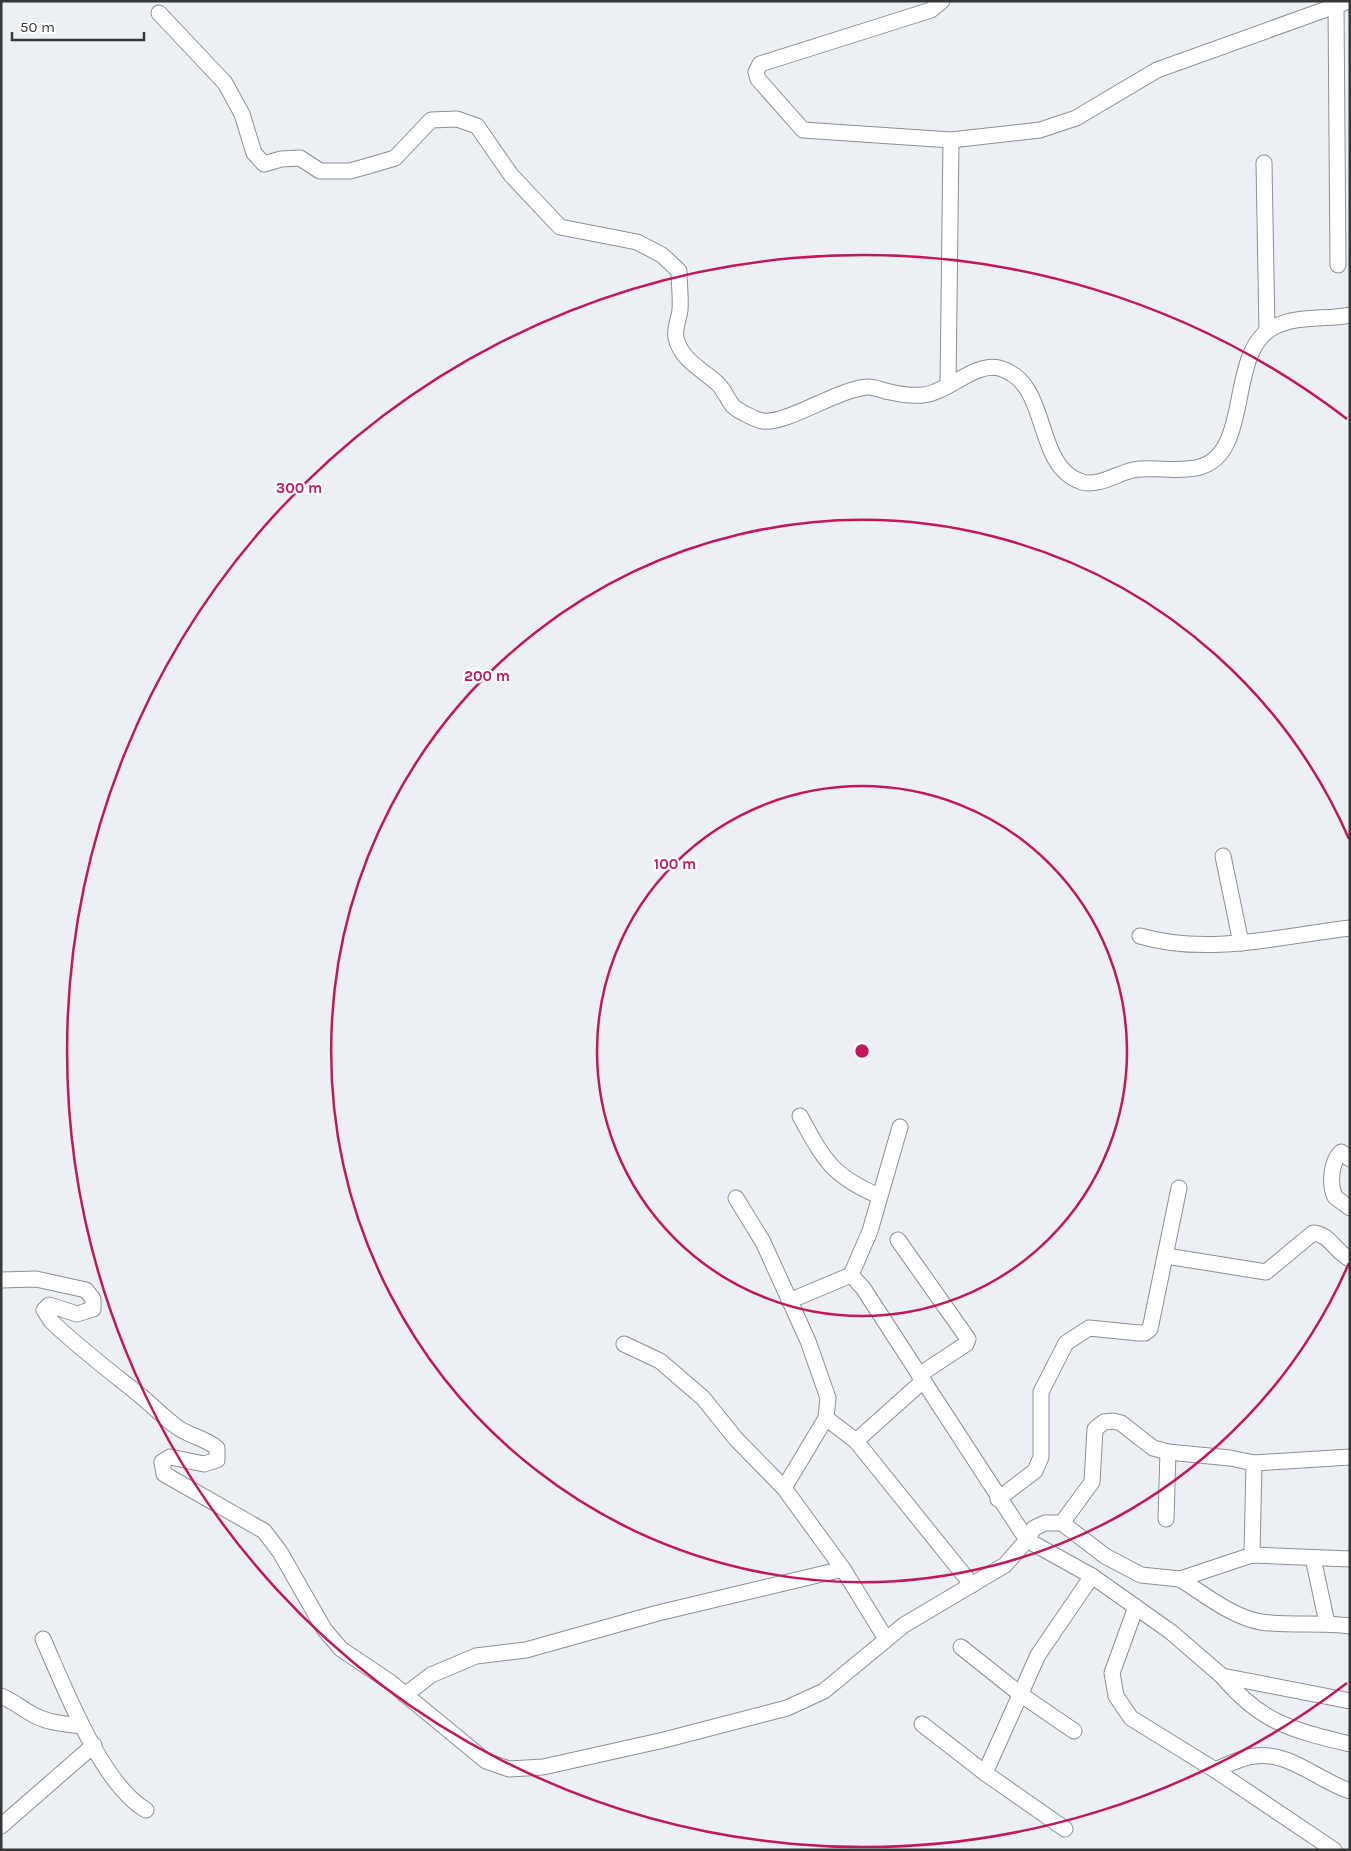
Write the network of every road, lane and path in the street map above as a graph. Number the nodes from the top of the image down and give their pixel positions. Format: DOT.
graph roads {
  1 [pos="942,1"];
  2 [pos="1343,4"];
  3 [pos="159,13"];
  4 [pos="951,140"];
  5 [pos="1264,163"];
  6 [pos="1338,265"];
  7 [pos="1350,316"];
  8 [pos="1267,331"];
  9 [pos="948,386"];
  10 [pos="1223,856"];
  11 [pos="1350,928"];
  12 [pos="1140,936"];
  13 [pos="1241,944"];
  14 [pos="800,1116"];
  15 [pos="900,1127"];
  16 [pos="1350,1159"];
  17 [pos="1179,1188"];
  18 [pos="880,1196"];
  19 [pos="736,1198"];
  20 [pos="1350,1208"];
  21 [pos="898,1240"];
  22 [pos="1166,1256"];
  23 [pos="1350,1259"];
  24 [pos="851,1276"];
  25 [pos="1,1280"];
  26 [pos="790,1300"];
  27 [pos="624,1344"];
  28 [pos="921,1378"];
  29 [pos="826,1418"];
  30 [pos="856,1441"];
  31 [pos="1168,1452"];
  32 [pos="1350,1457"];
  33 [pos="1254,1463"];
  34 [pos="784,1488"];
  35 [pos="998,1499"];
  36 [pos="1166,1519"];
  37 [pos="1062,1522"];
  38 [pos="1027,1540"];
  39 [pos="1252,1555"];
  40 [pos="1312,1558"];
  41 [pos="1350,1559"];
  42 [pos="843,1569"];
  43 [pos="1092,1576"];
  44 [pos="1180,1579"];
  45 [pos="972,1586"];
  46 [pos="1136,1607"];
  47 [pos="1327,1623"];
  48 [pos="1350,1626"];
  49 [pos="43,1639"];
  50 [pos="886,1639"];
  51 [pos="960,1646"];
  52 [pos="1222,1676"];
  53 [pos="1020,1694"];
  54 [pos="405,1695"];
  55 [pos="1,1696"];
  56 [pos="1350,1701"];
  57 [pos="922,1724"];
  58 [pos="82,1726"];
  59 [pos="1074,1731"];
  60 [pos="1350,1744"];
  61 [pos="94,1745"];
  62 [pos="1214,1770"];
  63 [pos="985,1773"];
  64 [pos="1350,1791"];
  65 [pos="146,1810"];
  66 [pos="1,1826"];
  67 [pos="1065,1829"];
  68 [pos="1334,1850"];
  1 -- 4 [label="street"];
  2 -- 4 [label="street"];
  2 -- 6 [label="street"];
  3 -- 9 [label="street"];
  4 -- 9 [label="street"];
  5 -- 8 [label="street"];
  7 -- 8 [label="street"];
  8 -- 9 [label="street"];
  10 -- 13 [label="street"];
  11 -- 13 [label="street"];
  12 -- 13 [label="street"];
  14 -- 18 [label="street"];
  15 -- 18 [label="street"];
  16 -- 20 [label="street"];
  17 -- 22 [label="street"];
  18 -- 24 [label="street"];
  19 -- 26 [label="street"];
  21 -- 28 [label="street"];
  22 -- 23 [label="street"];
  22 -- 35 [label="street"];
  24 -- 26 [label="street"];
  24 -- 28 [label="street"];
  25 -- 54 [label="street"];
  26 -- 29 [label="street"];
  27 -- 34 [label="street"];
  28 -- 30 [label="street"];
  28 -- 35 [label="street"];
  29 -- 30 [label="street"];
  29 -- 34 [label="street"];
  30 -- 45 [label="street"];
  31 -- 33 [label="street"];
  31 -- 36 [label="street"];
  31 -- 37 [label="street"];
  32 -- 33 [label="street"];
  33 -- 39 [label="street"];
  34 -- 42 [label="street"];
  35 -- 38 [label="street"];
  37 -- 38 [label="street"];
  37 -- 44 [label="street"];
  38 -- 43 [label="street"];
  38 -- 45 [label="street"];
  39 -- 40 [label="street"];
  39 -- 44 [label="street"];
  40 -- 41 [label="street"];
  40 -- 47 [label="street"];
  42 -- 50 [label="street"];
  42 -- 54 [label="street"];
  43 -- 46 [label="street"];
  43 -- 53 [label="street"];
  44 -- 47 [label="street"];
  45 -- 50 [label="street"];
  46 -- 52 [label="street"];
  46 -- 62 [label="street"];
  47 -- 48 [label="street"];
  49 -- 58 [label="street"];
  50 -- 54 [label="street"];
  51 -- 53 [label="street"];
  52 -- 56 [label="street"];
  52 -- 60 [label="street"];
  53 -- 59 [label="street"];
  53 -- 63 [label="street"];
  55 -- 58 [label="street"];
  57 -- 63 [label="street"];
  58 -- 61 [label="street"];
  61 -- 65 [label="street"];
  61 -- 66 [label="street"];
  62 -- 64 [label="street"];
  62 -- 68 [label="street"];
  63 -- 67 [label="street"];
}
